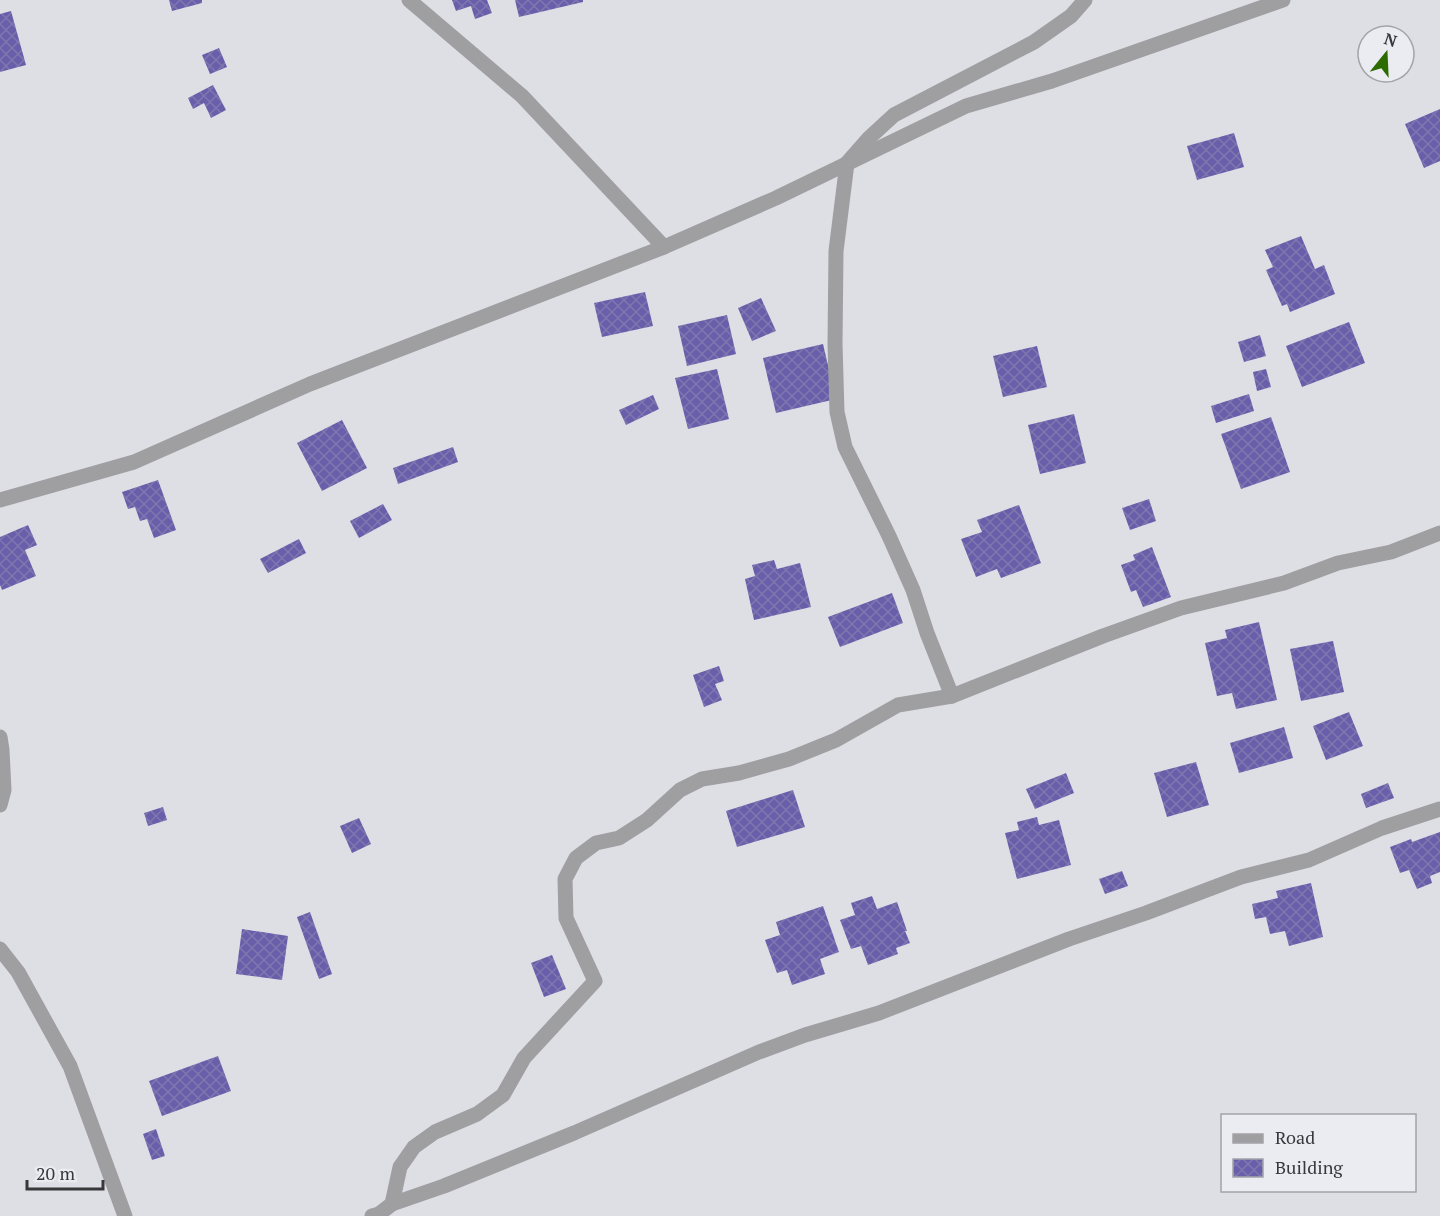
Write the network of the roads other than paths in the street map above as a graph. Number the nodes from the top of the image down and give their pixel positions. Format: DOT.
graph roads {
  1 [pos="410,0"];
  2 [pos="1085,0"];
  3 [pos="1283,0"];
  4 [pos="847,163"];
  5 [pos="664,247"];
  6 [pos="0,500"];
  7 [pos="1440,533"];
  8 [pos="952,696"];
  9 [pos="0,737"];
  10 [pos="0,805"];
  11 [pos="1440,809"];
  12 [pos="0,949"];
  13 [pos="392,1204"];
  14 [pos="125,1216"];
  15 [pos="372,1216"];
  1 -- 5 [label="street"];
  2 -- 4 [label="street"];
  3 -- 4 [label="street"];
  4 -- 5 [label="street"];
  4 -- 8 [label="street"];
  5 -- 6 [label="street"];
  7 -- 8 [label="street"];
  8 -- 13 [label="street"];
  9 -- 10 [label="street"];
  11 -- 13 [label="street"];
  12 -- 14 [label="street"];
  13 -- 15 [label="street"];
}
